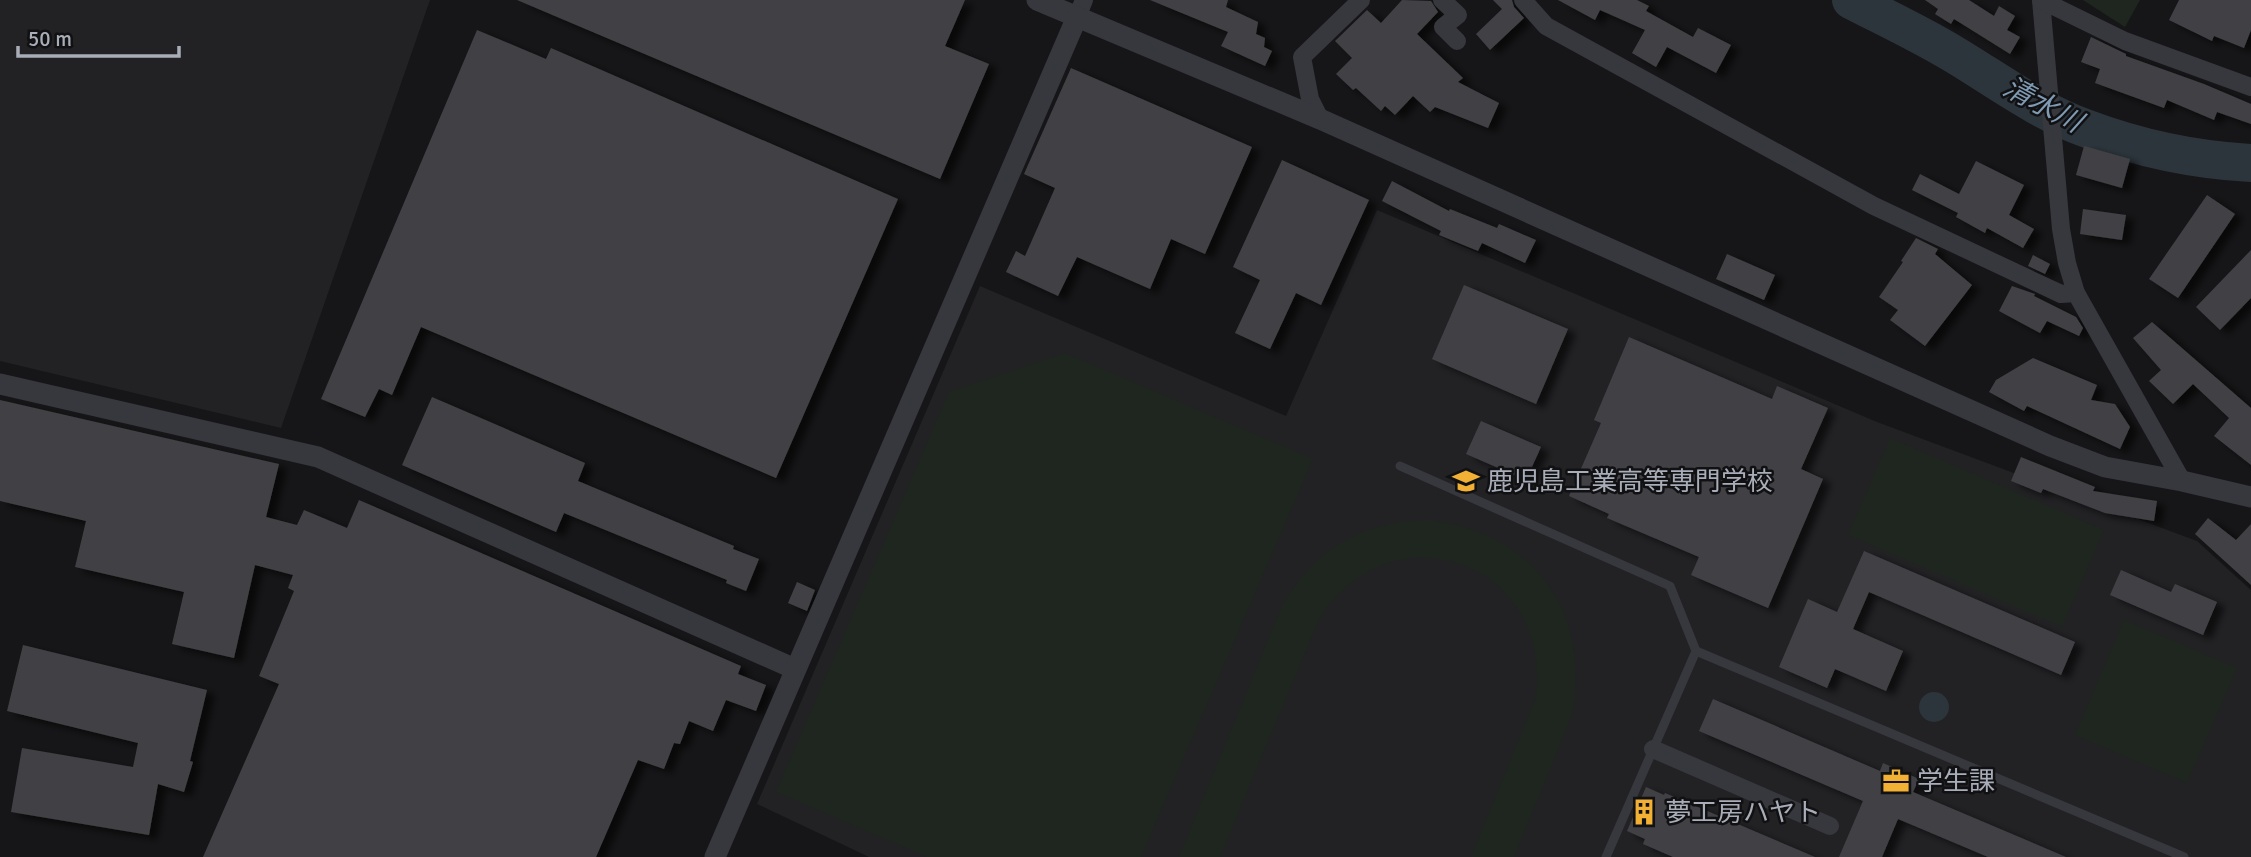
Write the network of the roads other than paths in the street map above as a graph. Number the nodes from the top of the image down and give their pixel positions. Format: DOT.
graph roads {
  1 [pos="1037,0"];
  2 [pos="1361,0"];
  3 [pos="1442,0"];
  4 [pos="1524,0"];
  5 [pos="2041,0"];
  6 [pos="1081,8"];
  7 [pos="1457,41"];
  8 [pos="2251,87"];
  9 [pos="1320,119"];
  10 [pos="2076,293"];
  11 [pos="0,384"];
  12 [pos="1399,466"];
  13 [pos="2182,481"];
  14 [pos="2251,497"];
  15 [pos="1696,651"];
  16 [pos="795,669"];
  17 [pos="1653,749"];
  18 [pos="1830,826"];
  19 [pos="715,857"];
  20 [pos="1606,857"];
  21 [pos="2184,857"];
  1 -- 6 [label="street"];
  2 -- 9 [label="street"];
  3 -- 7 [label="street"];
  4 -- 10 [label="street"];
  5 -- 8 [label="street"];
  5 -- 10 [label="street"];
  6 -- 9 [label="street"];
  6 -- 16 [label="street"];
  9 -- 13 [label="street"];
  10 -- 13 [label="street"];
  11 -- 16 [label="street"];
  12 -- 15 [label="lane"];
  13 -- 14 [label="street"];
  15 -- 17 [label="lane"];
  15 -- 21 [label="lane"];
  16 -- 19 [label="street"];
  17 -- 18 [label="street"];
  17 -- 20 [label="lane"];
}
